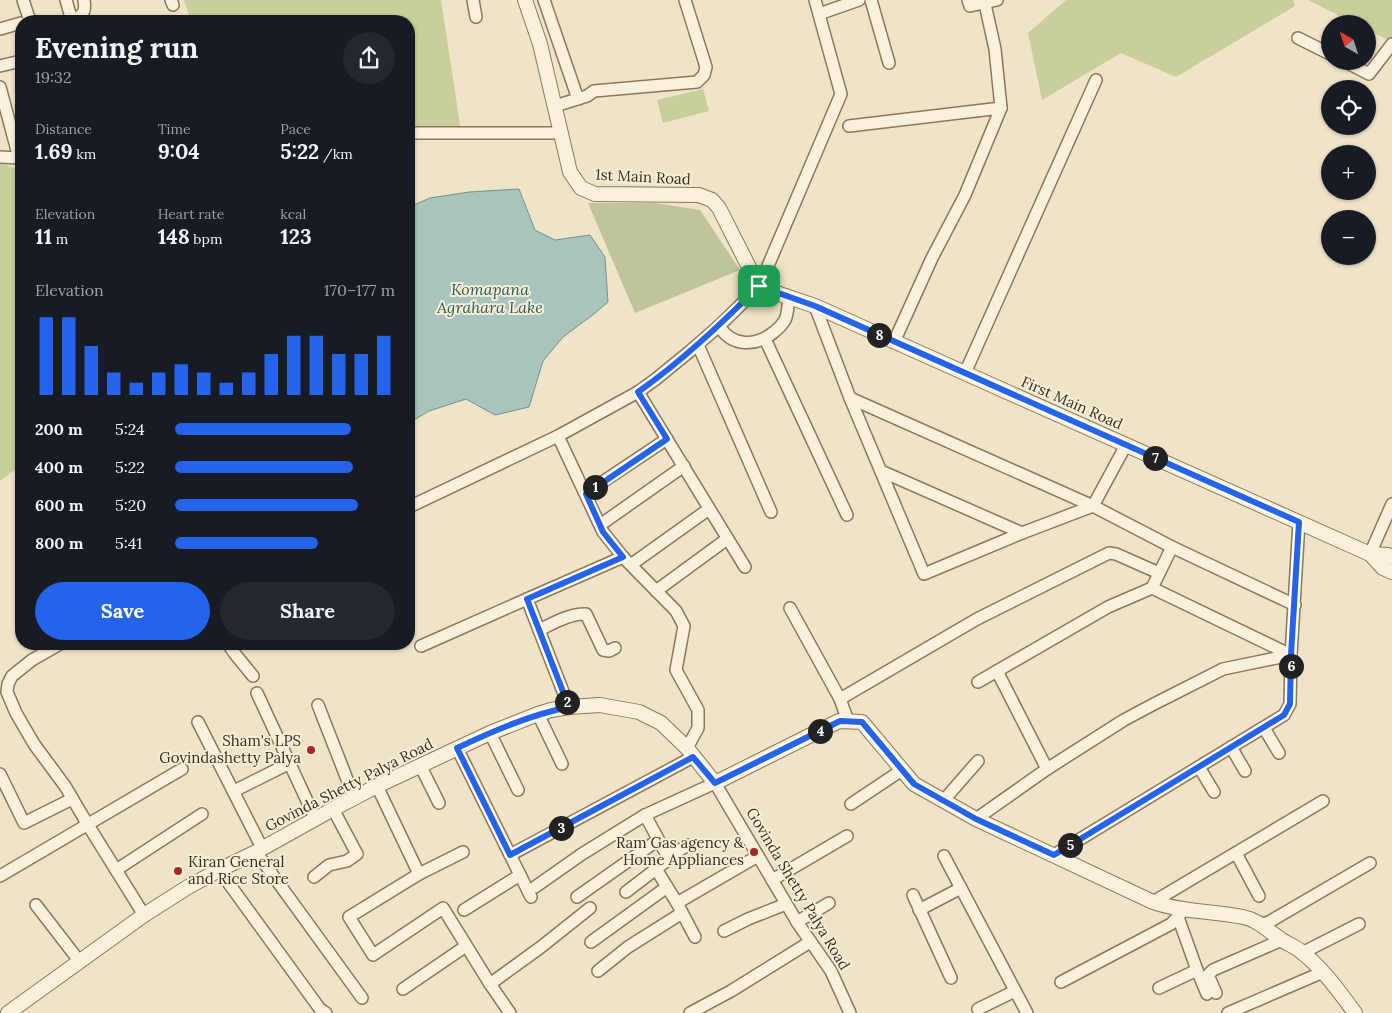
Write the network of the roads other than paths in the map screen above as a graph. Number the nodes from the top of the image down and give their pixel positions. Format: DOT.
graph roads {
  1 [pos="23,0"];
  2 [pos="66,0"];
  3 [pos="84,0"];
  4 [pos="473,0"];
  5 [pos="525,0"];
  6 [pos="544,0"];
  7 [pos="685,0"];
  8 [pos="815,0"];
  9 [pos="859,0"];
  10 [pos="871,0"];
  11 [pos="968,0"];
  12 [pos="997,0"];
  13 [pos="985,4"];
  14 [pos="818,14"];
  15 [pos="28,15"];
  16 [pos="70,15"];
  17 [pos="83,15"];
  18 [pos="476,17"];
  19 [pos="15,24"];
  20 [pos="0,28"];
  21 [pos="1298,38"];
  22 [pos="1392,44"];
  23 [pos="1321,50"];
  24 [pos="15,62"];
  25 [pos="889,63"];
  26 [pos="1376,65"];
  27 [pos="0,66"];
  28 [pos="1361,70"];
  29 [pos="1372,70"];
  30 [pos="1096,80"];
  31 [pos="0,87"];
  32 [pos="578,99"];
  33 [pos="555,106"];
  34 [pos="1001,108"];
  35 [pos="848,126"];
  36 [pos="415,133"];
  37 [pos="561,133"];
  38 [pos="15,140"];
  39 [pos="0,157"];
  40 [pos="15,158"];
  41 [pos="759,286"];
  42 [pos="789,297"];
  43 [pos="815,306"];
  44 [pos="719,326"];
  45 [pos="766,339"];
  46 [pos="894,342"];
  47 [pos="698,345"];
  48 [pos="966,373"];
  49 [pos="638,392"];
  50 [pos="850,398"];
  51 [pos="558,436"];
  52 [pos="667,439"];
  53 [pos="1126,445"];
  54 [pos="684,466"];
  55 [pos="881,470"];
  56 [pos="586,494"];
  57 [pos="415,504"];
  58 [pos="1392,504"];
  59 [pos="1093,506"];
  60 [pos="709,509"];
  61 [pos="770,512"];
  62 [pos="847,514"];
  63 [pos="1299,522"];
  64 [pos="600,525"];
  65 [pos="1022,533"];
  66 [pos="727,539"];
  67 [pos="1172,547"];
  68 [pos="1370,554"];
  69 [pos="1392,557"];
  70 [pos="627,561"];
  71 [pos="745,567"];
  72 [pos="1392,572"];
  73 [pos="1159,573"];
  74 [pos="1152,588"];
  75 [pos="656,591"];
  76 [pos="527,599"];
  77 [pos="1295,605"];
  78 [pos="790,608"];
  79 [pos="538,630"];
  80 [pos="421,646"];
  81 [pos="615,648"];
  82 [pos="50,650"];
  83 [pos="232,650"];
  84 [pos="1291,655"];
  85 [pos="997,671"];
  86 [pos="253,676"];
  87 [pos="978,682"];
  88 [pos="257,693"];
  89 [pos="840,699"];
  90 [pos="318,705"];
  91 [pos="569,707"];
  92 [pos="538,714"];
  93 [pos="848,721"];
  94 [pos="198,722"];
  95 [pos="1264,728"];
  96 [pos="490,733"];
  97 [pos="457,748"];
  98 [pos="1231,748"];
  99 [pos="690,752"];
  100 [pos="1279,753"];
  101 [pos="978,761"];
  102 [pos="290,763"];
  103 [pos="562,764"];
  104 [pos="420,765"];
  105 [pos="1199,767"];
  106 [pos="182,769"];
  107 [pos="1047,769"];
  108 [pos="902,770"];
  109 [pos="1245,770"];
  110 [pos="0,774"];
  111 [pos="715,783"];
  112 [pos="377,786"];
  113 [pos="518,790"];
  114 [pos="234,791"];
  115 [pos="1214,792"];
  116 [pos="354,797"];
  117 [pos="72,799"];
  118 [pos="944,800"];
  119 [pos="1323,801"];
  120 [pos="439,803"];
  121 [pos="851,804"];
  122 [pos="333,809"];
  123 [pos="202,814"];
  124 [pos="645,815"];
  125 [pos="315,818"];
  126 [pos="976,819"];
  127 [pos="88,825"];
  128 [pos="847,836"];
  129 [pos="658,840"];
  130 [pos="688,846"];
  131 [pos="259,850"];
  132 [pos="463,852"];
  133 [pos="1236,853"];
  134 [pos="510,855"];
  135 [pos="1054,855"];
  136 [pos="758,856"];
  137 [pos="944,856"];
  138 [pos="668,857"];
  139 [pos="1370,863"];
  140 [pos="116,870"];
  141 [pos="219,870"];
  142 [pos="656,870"];
  143 [pos="419,874"];
  144 [pos="520,875"];
  145 [pos="0,876"];
  146 [pos="314,877"];
  147 [pos="772,880"];
  148 [pos="667,887"];
  149 [pos="961,888"];
  150 [pos="626,892"];
  151 [pos="913,895"];
  152 [pos="1259,896"];
  153 [pos="577,897"];
  154 [pos="1153,902"];
  155 [pos="829,903"];
  156 [pos="786,904"];
  157 [pos="36,905"];
  158 [pos="590,908"];
  159 [pos="680,908"];
  160 [pos="464,910"];
  161 [pos="919,910"];
  162 [pos="1181,914"];
  163 [pos="144,915"];
  164 [pos="797,922"];
  165 [pos="1261,924"];
  166 [pos="1358,924"];
  167 [pos="724,931"];
  168 [pos="695,937"];
  169 [pos="1282,940"];
  170 [pos="591,942"];
  171 [pos="810,942"];
  172 [pos="466,946"];
  173 [pos="1302,953"];
  174 [pos="80,962"];
  175 [pos="1197,970"];
  176 [pos="598,971"];
  177 [pos="1322,972"];
  178 [pos="951,978"];
  179 [pos="1062,982"];
  180 [pos="490,984"];
  181 [pos="1159,988"];
  182 [pos="403,989"];
  183 [pos="1015,991"];
  184 [pos="362,998"];
  185 [pos="0,1008"];
  186 [pos="978,1009"];
  187 [pos="4,1013"];
  188 [pos="8,1013"];
  189 [pos="326,1013"];
  190 [pos="510,1013"];
  191 [pos="690,1013"];
  192 [pos="850,1013"];
  193 [pos="1027,1013"];
  194 [pos="1228,1013"];
  195 [pos="1355,1013"];
  1 -- 15 [label="street"];
  2 -- 16 [label="street"];
  3 -- 17 [label="street"];
  4 -- 18 [label="street"];
  5 -- 33 [label="street, 1st Main Road"];
  6 -- 32 [label="street"];
  7 -- 32 [label="street"];
  8 -- 14 [label="street"];
  9 -- 14 [label="street"];
  10 -- 25 [label="street"];
  11 -- 13 [label="street"];
  12 -- 13 [label="street"];
  13 -- 34 [label="street"];
  14 -- 41 [label="street"];
  19 -- 20 [label="street"];
  21 -- 23 [label="street"];
  22 -- 26 [label="street"];
  24 -- 27 [label="street"];
  28 -- 29 [label="street"];
  30 -- 48 [label="street"];
  31 -- 38 [label="street"];
  32 -- 33 [label="street"];
  33 -- 37 [label="street, 1st Main Road"];
  34 -- 35 [label="street"];
  34 -- 46 [label="street"];
  36 -- 37 [label="street"];
  37 -- 41 [label="street, 1st Main Road"];
  39 -- 40 [label="street"];
  41 -- 42 [label="street, First Main Road"];
  41 -- 44 [label="street"];
  42 -- 43 [label="street, First Main Road"];
  42 -- 45 [label="street"];
  43 -- 46 [label="street, First Main Road"];
  43 -- 50 [label="street"];
  44 -- 45 [label="street"];
  44 -- 47 [label="street"];
  45 -- 62 [label="street"];
  46 -- 48 [label="street, First Main Road"];
  47 -- 49 [label="street"];
  47 -- 61 [label="street"];
  48 -- 53 [label="street, First Main Road"];
  49 -- 51 [label="street"];
  49 -- 52 [label="street"];
  50 -- 55 [label="street"];
  50 -- 59 [label="street"];
  51 -- 56 [label="street"];
  51 -- 57 [label="street"];
  52 -- 54 [label="street"];
  52 -- 56 [label="street"];
  53 -- 59 [label="street"];
  53 -- 63 [label="street, First Main Road"];
  54 -- 60 [label="street"];
  54 -- 64 [label="street"];
  55 -- 65 [label="street"];
  55 -- 65 [label="street"];
  56 -- 64 [label="street"];
  58 -- 68 [label="street"];
  59 -- 65 [label="street"];
  59 -- 67 [label="street"];
  60 -- 66 [label="street"];
  60 -- 70 [label="street"];
  63 -- 68 [label="street, First Main Road"];
  63 -- 77 [label="street"];
  64 -- 70 [label="street"];
  66 -- 71 [label="street"];
  66 -- 75 [label="street"];
  67 -- 73 [label="street"];
  67 -- 77 [label="street"];
  68 -- 69 [label="street"];
  68 -- 72 [label="street"];
  70 -- 75 [label="street"];
  70 -- 76 [label="street"];
  73 -- 74 [label="street"];
  73 -- 89 [label="street"];
  74 -- 84 [label="street"];
  74 -- 85 [label="street"];
  75 -- 99 [label="street"];
  76 -- 79 [label="street"];
  76 -- 80 [label="street"];
  77 -- 84 [label="street"];
  78 -- 89 [label="street"];
  79 -- 81 [label="street"];
  79 -- 91 [label="street"];
  82 -- 117 [label="street"];
  83 -- 86 [label="street"];
  84 -- 95 [label="street"];
  84 -- 107 [label="street"];
  85 -- 87 [label="street"];
  85 -- 107 [label="street"];
  88 -- 102 [label="street"];
  89 -- 93 [label="street"];
  90 -- 116 [label="street"];
  91 -- 92 [label="street, Govinda Shetty Palya Road"];
  91 -- 99 [label="street, Govinda Shetty Palya Road"];
  92 -- 96 [label="street, Govinda Shetty Palya Road"];
  92 -- 103 [label="street"];
  93 -- 108 [label="street"];
  93 -- 111 [label="street"];
  94 -- 114 [label="street"];
  95 -- 98 [label="street"];
  95 -- 100 [label="street"];
  96 -- 97 [label="street, Govinda Shetty Palya Road"];
  96 -- 113 [label="street"];
  97 -- 104 [label="street, Govinda Shetty Palya Road"];
  97 -- 134 [label="street"];
  98 -- 105 [label="street"];
  98 -- 109 [label="street"];
  99 -- 111 [label="street, Govinda Shetty Palya Road"];
  99 -- 134 [label="street"];
  101 -- 118 [label="street"];
  102 -- 114 [label="street"];
  102 -- 125 [label="street"];
  104 -- 112 [label="street, Govinda Shetty Palya Road"];
  104 -- 120 [label="street"];
  105 -- 115 [label="street"];
  105 -- 135 [label="street"];
  106 -- 127 [label="street"];
  107 -- 126 [label="street"];
  108 -- 118 [label="street"];
  108 -- 121 [label="street"];
  110 -- 117 [label="street"];
  111 -- 124 [label="street"];
  111 -- 136 [label="street, Govinda Shetty Palya Road"];
  112 -- 116 [label="street, Govinda Shetty Palya Road"];
  112 -- 143 [label="street"];
  114 -- 131 [label="street"];
  116 -- 122 [label="street, Govinda Shetty Palya Road"];
  117 -- 127 [label="street"];
  118 -- 126 [label="street"];
  119 -- 133 [label="street"];
  122 -- 125 [label="street, Govinda Shetty Palya Road"];
  122 -- 146 [label="street"];
  123 -- 140 [label="street"];
  124 -- 129 [label="street"];
  124 -- 144 [label="street"];
  125 -- 131 [label="street, Govinda Shetty Palya Road"];
  126 -- 135 [label="street"];
  127 -- 140 [label="street"];
  127 -- 145 [label="street"];
  128 -- 147 [label="street"];
  129 -- 138 [label="street"];
  129 -- 153 [label="street"];
  130 -- 138 [label="street"];
  131 -- 141 [label="street, Govinda Shetty Palya Road"];
  131 -- 184 [label="street"];
  132 -- 143 [label="street"];
  133 -- 152 [label="street"];
  133 -- 154 [label="street"];
  134 -- 144 [label="street"];
  135 -- 154 [label="street"];
  136 -- 147 [label="street, Govinda Shetty Palya Road"];
  136 -- 159 [label="street"];
  137 -- 149 [label="street"];
  138 -- 142 [label="street"];
  139 -- 165 [label="street"];
  140 -- 163 [label="street"];
  141 -- 163 [label="street, Govinda Shetty Palya Road"];
  141 -- 189 [label="street"];
  142 -- 148 [label="street"];
  142 -- 150 [label="street"];
  143 -- 172 [label="street"];
  144 -- 160 [label="street"];
  147 -- 156 [label="street, Govinda Shetty Palya Road"];
  148 -- 159 [label="street"];
  148 -- 170 [label="street"];
  149 -- 161 [label="street"];
  149 -- 183 [label="street"];
  151 -- 161 [label="street"];
  154 -- 162 [label="street"];
  155 -- 164 [label="street"];
  156 -- 164 [label="street, Govinda Shetty Palya Road"];
  156 -- 167 [label="street"];
  157 -- 174 [label="street"];
  158 -- 180 [label="street"];
  159 -- 168 [label="street"];
  159 -- 176 [label="street"];
  161 -- 178 [label="street"];
  162 -- 165 [label="street"];
  162 -- 175 [label="street"];
  162 -- 179 [label="street"];
  163 -- 174 [label="street, Govinda Shetty Palya Road"];
  164 -- 171 [label="street, Govinda Shetty Palya Road"];
  165 -- 169 [label="street"];
  166 -- 173 [label="street"];
  169 -- 173 [label="street"];
  169 -- 175 [label="street"];
  171 -- 191 [label="street"];
  171 -- 192 [label="street, Govinda Shetty Palya Road"];
  172 -- 180 [label="street"];
  172 -- 182 [label="street"];
  173 -- 177 [label="street"];
  174 -- 188 [label="street, Govinda Shetty Palya Road"];
  175 -- 181 [label="street"];
  177 -- 194 [label="street"];
  177 -- 195 [label="street"];
  180 -- 190 [label="street"];
  183 -- 186 [label="street"];
  183 -- 193 [label="street"];
  185 -- 187 [label="street"];
}
